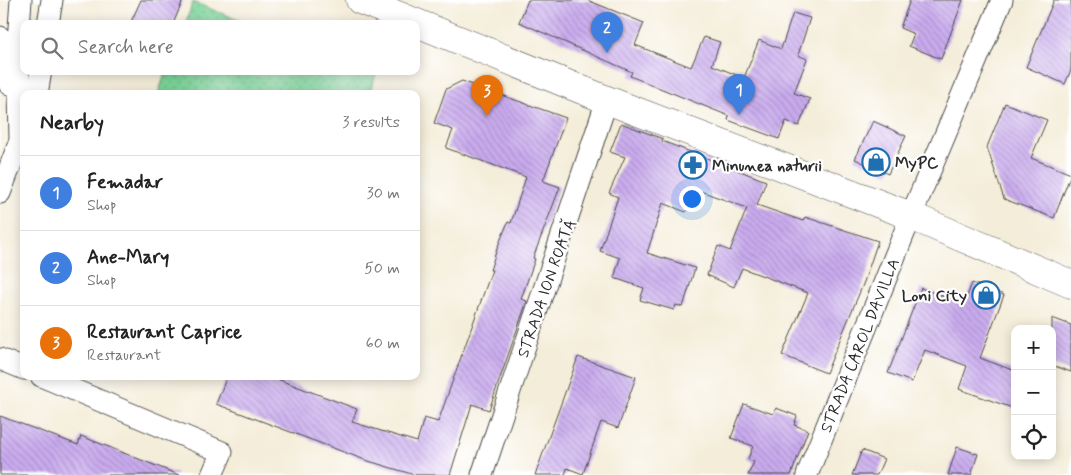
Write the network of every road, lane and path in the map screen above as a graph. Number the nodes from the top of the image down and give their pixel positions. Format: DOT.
graph roads {
  1 [pos="21,0"];
  2 [pos="52,0"];
  3 [pos="360,0"];
  4 [pos="1002,0"];
  5 [pos="49,20"];
  6 [pos="409,20"];
  7 [pos="420,24"];
  8 [pos="0,37"];
  9 [pos="40,75"];
  10 [pos="20,90"];
  11 [pos="38,90"];
  12 [pos="607,100"];
  13 [pos="20,126"];
  14 [pos="20,140"];
  15 [pos="0,193"];
  16 [pos="911,216"];
  17 [pos="1071,284"];
  18 [pos="0,359"];
  19 [pos="20,367"];
  20 [pos="51,380"];
  21 [pos="212,475"];
  22 [pos="482,475"];
  23 [pos="806,475"];
  1 -- 10 [label="street"];
  2 -- 5 [label="street"];
  3 -- 6 [label="main road"];
  4 -- 16 [label="street, STRADA CAROL DAVILLA"];
  7 -- 12 [label="main road"];
  8 -- 13 [label="street"];
  9 -- 11 [label="street"];
  12 -- 16 [label="main road"];
  12 -- 22 [label="street, STRADA ION ROATĂ"];
  14 -- 15 [label="street"];
  16 -- 17 [label="main road"];
  16 -- 23 [label="street, STRADA CAROL DAVILLA"];
  18 -- 19 [label="street"];
  20 -- 21 [label="street"];
}
